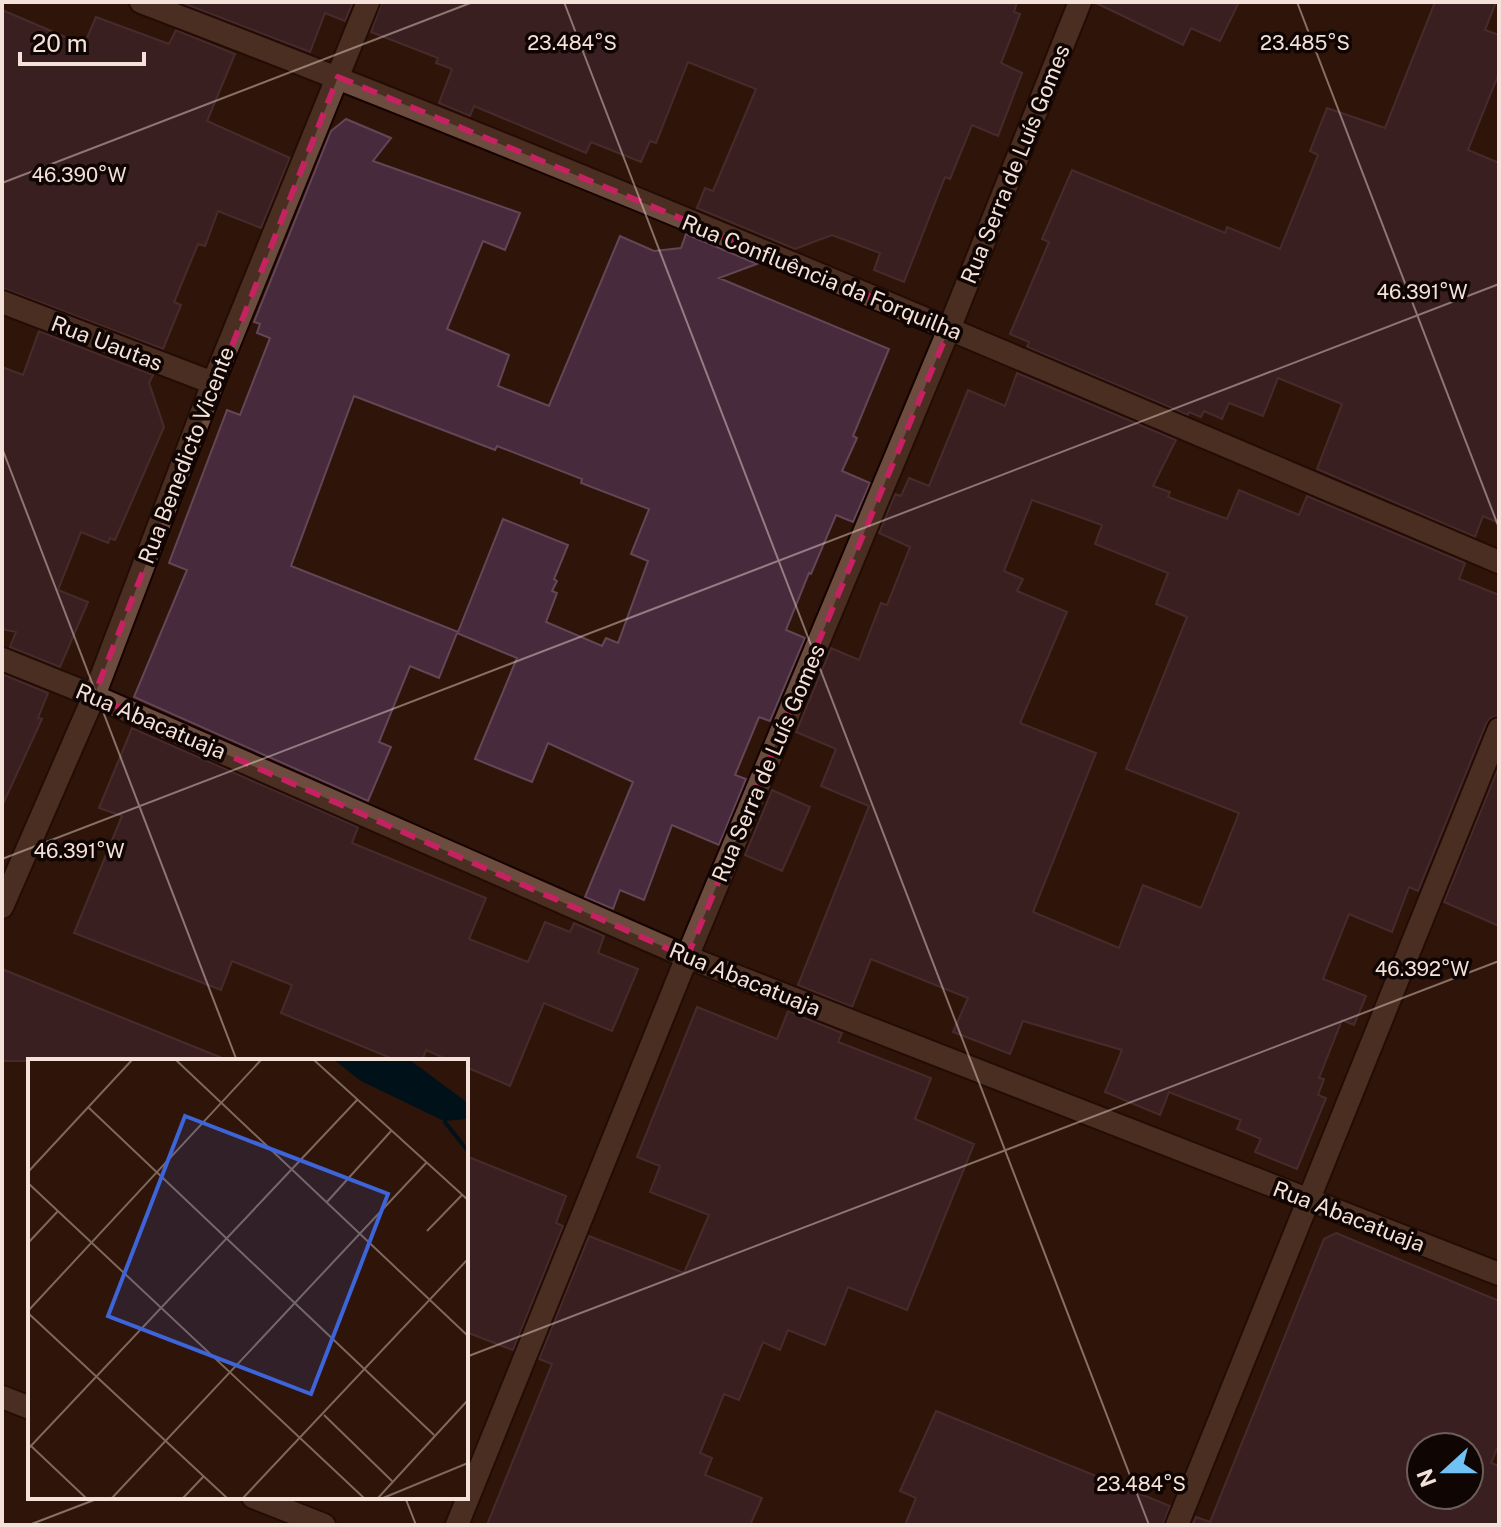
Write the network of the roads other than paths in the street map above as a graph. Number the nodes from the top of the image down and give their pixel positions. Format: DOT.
graph roads {
  1 [pos="141,2"];
  2 [pos="368,2"];
  3 [pos="1080,2"];
  4 [pos="338,77"];
  5 [pos="2,302"];
  6 [pos="949,329"];
  7 [pos="213,383"];
  8 [pos="1499,562"];
  9 [pos="2,659"];
  10 [pos="94,696"];
  11 [pos="1499,729"];
  12 [pos="2,907"];
  13 [pos="687,957"];
  14 [pos="1308,1200"];
  15 [pos="1499,1274"];
  16 [pos="2,1397"];
  17 [pos="28,1407"];
  18 [pos="468,1498"];
  19 [pos="258,1499"];
  20 [pos="468,1499"];
  21 [pos="324,1525"];
  22 [pos="457,1525"];
  23 [pos="1177,1525"];
  1 -- 4 [label="street, Rua Confluência da Forquilha"];
  2 -- 4 [label="street, Rua Benedicto Vicente"];
  3 -- 6 [label="street, Rua Serra de Luís Gomes"];
  4 -- 6 [label="street, Rua Confluência da Forquilha"];
  4 -- 7 [label="street, Rua Benedicto Vicente"];
  5 -- 7 [label="street, Rua Uautas"];
  6 -- 8 [label="street, Rua Confluência da Forquilha"];
  6 -- 13 [label="street, Rua Serra de Luís Gomes"];
  7 -- 10 [label="street, Rua Benedicto Vicente"];
  9 -- 10 [label="street, Rua Abacatuaja"];
  10 -- 12 [label="street, Rua Benedicto Vicente"];
  10 -- 13 [label="street, Rua Abacatuaja"];
  11 -- 14 [label="street"];
  13 -- 14 [label="street, Rua Abacatuaja"];
  13 -- 18 [label="street, Rua Serra de Luís Gomes"];
  14 -- 15 [label="street, Rua Abacatuaja"];
  14 -- 23 [label="street"];
  16 -- 17 [label="street"];
  19 -- 21 [label="street"];
  20 -- 22 [label="street, Rua Serra de Luís Gomes"];
}
